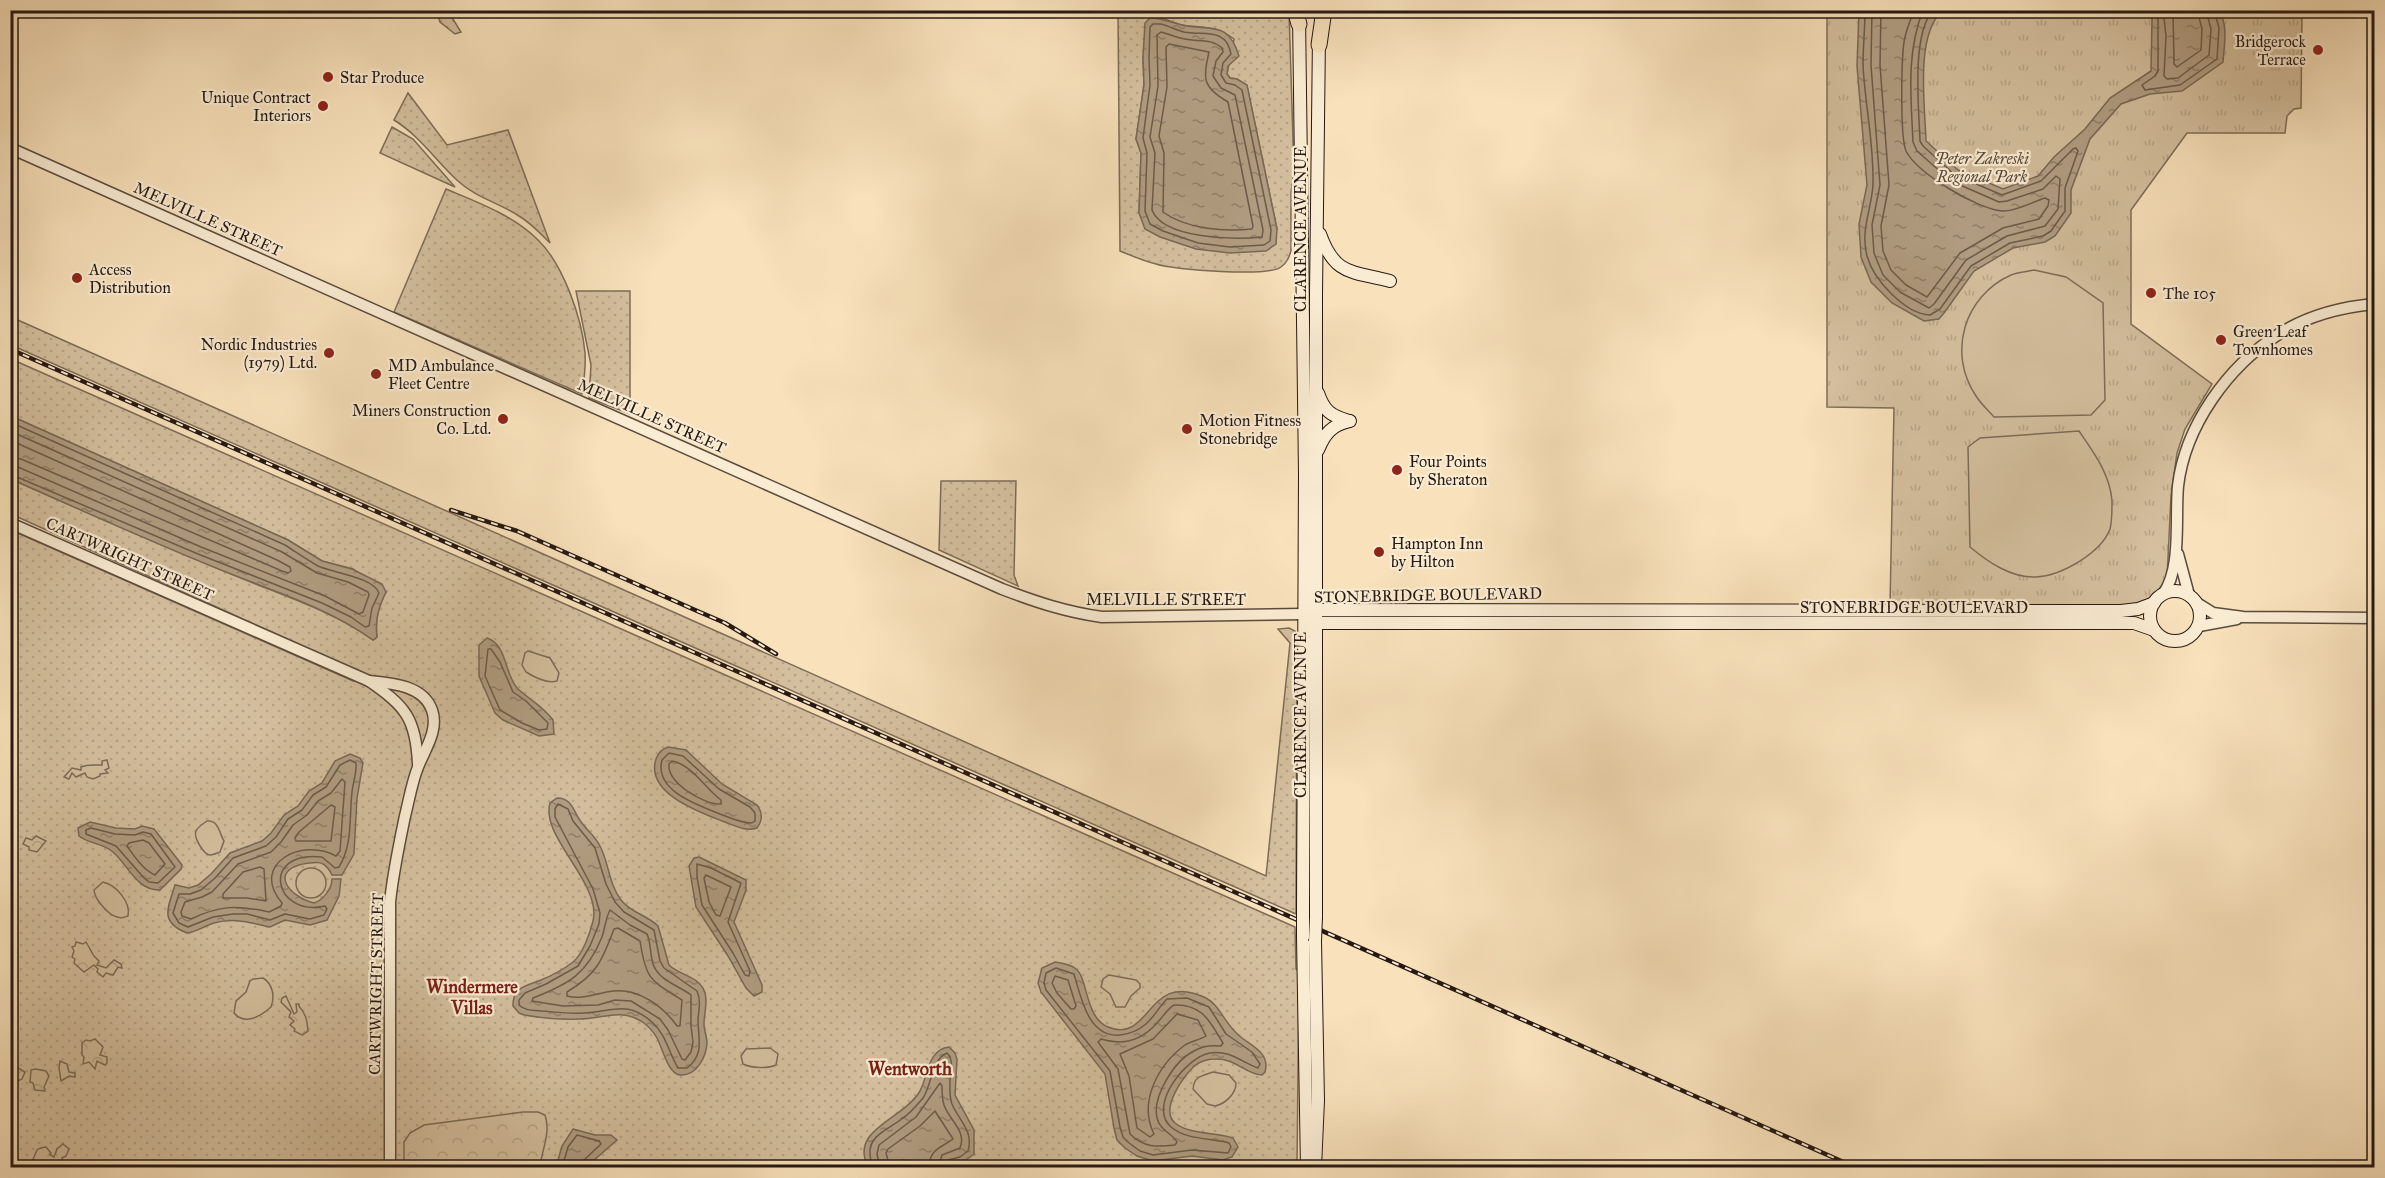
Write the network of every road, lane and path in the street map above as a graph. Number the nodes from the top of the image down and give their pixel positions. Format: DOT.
graph roads {
  1 [pos="1318,10"];
  2 [pos="1323,10"];
  3 [pos="1298,15"];
  4 [pos="1319,45"];
  5 [pos="10,148"];
  6 [pos="1316,226"];
  7 [pos="1390,281"];
  8 [pos="2374,304"];
  9 [pos="1316,388"];
  10 [pos="1316,457"];
  11 [pos="10,523"];
  12 [pos="2176,545"];
  13 [pos="2158,598"];
  14 [pos="2193,599"];
  15 [pos="1304,614"];
  16 [pos="1317,617"];
  17 [pos="2243,617"];
  18 [pos="2374,618"];
  19 [pos="2199,626"];
  20 [pos="2154,630"];
  21 [pos="369,681"];
  22 [pos="418,767"];
  23 [pos="1309,939"];
  24 [pos="1307,1165"];
  25 [pos="390,1167"];
  1 -- 4 [label="main road, CLARENCE AVENUE"];
  2 -- 4 [label="highway"];
  3 -- 15 [label="main road, CLARENCE AVENUE"];
  4 -- 6 [label="main road, CLARENCE AVENUE"];
  5 -- 15 [label="street, MELVILLE STREET"];
  6 -- 7 [label="main road"];
  6 -- 9 [label="main road, CLARENCE AVENUE"];
  8 -- 12 [label="street"];
  9 -- 10 [label="main road, CLARENCE AVENUE"];
  9 -- 10 [label="main road"];
  10 -- 16 [label="main road, CLARENCE AVENUE"];
  11 -- 21 [label="street, CARTWRIGHT STREET"];
  12 -- 13 [label="street"];
  12 -- 14 [label="street"];
  13 -- 14 [label="main road"];
  13 -- 16 [label="main road, STONEBRIDGE BOULEVARD"];
  13 -- 20 [label="main road"];
  14 -- 17 [label="street"];
  14 -- 19 [label="main road"];
  15 -- 16 [label="main road, STONEBRIDGE BOULEVARD"];
  15 -- 23 [label="main road, CLARENCE AVENUE, bridge"];
  16 -- 20 [label="main road, STONEBRIDGE BOULEVARD"];
  16 -- 23 [label="main road, CLARENCE AVENUE, bridge"];
  17 -- 18 [label="street"];
  17 -- 19 [label="street"];
  19 -- 20 [label="main road"];
  21 -- 22 [label="street, CARTWRIGHT STREET"];
  21 -- 22 [label="street, CARTWRIGHT STREET"];
  22 -- 25 [label="street, CARTWRIGHT STREET"];
  23 -- 24 [label="main road, CLARENCE AVENUE"];
}
